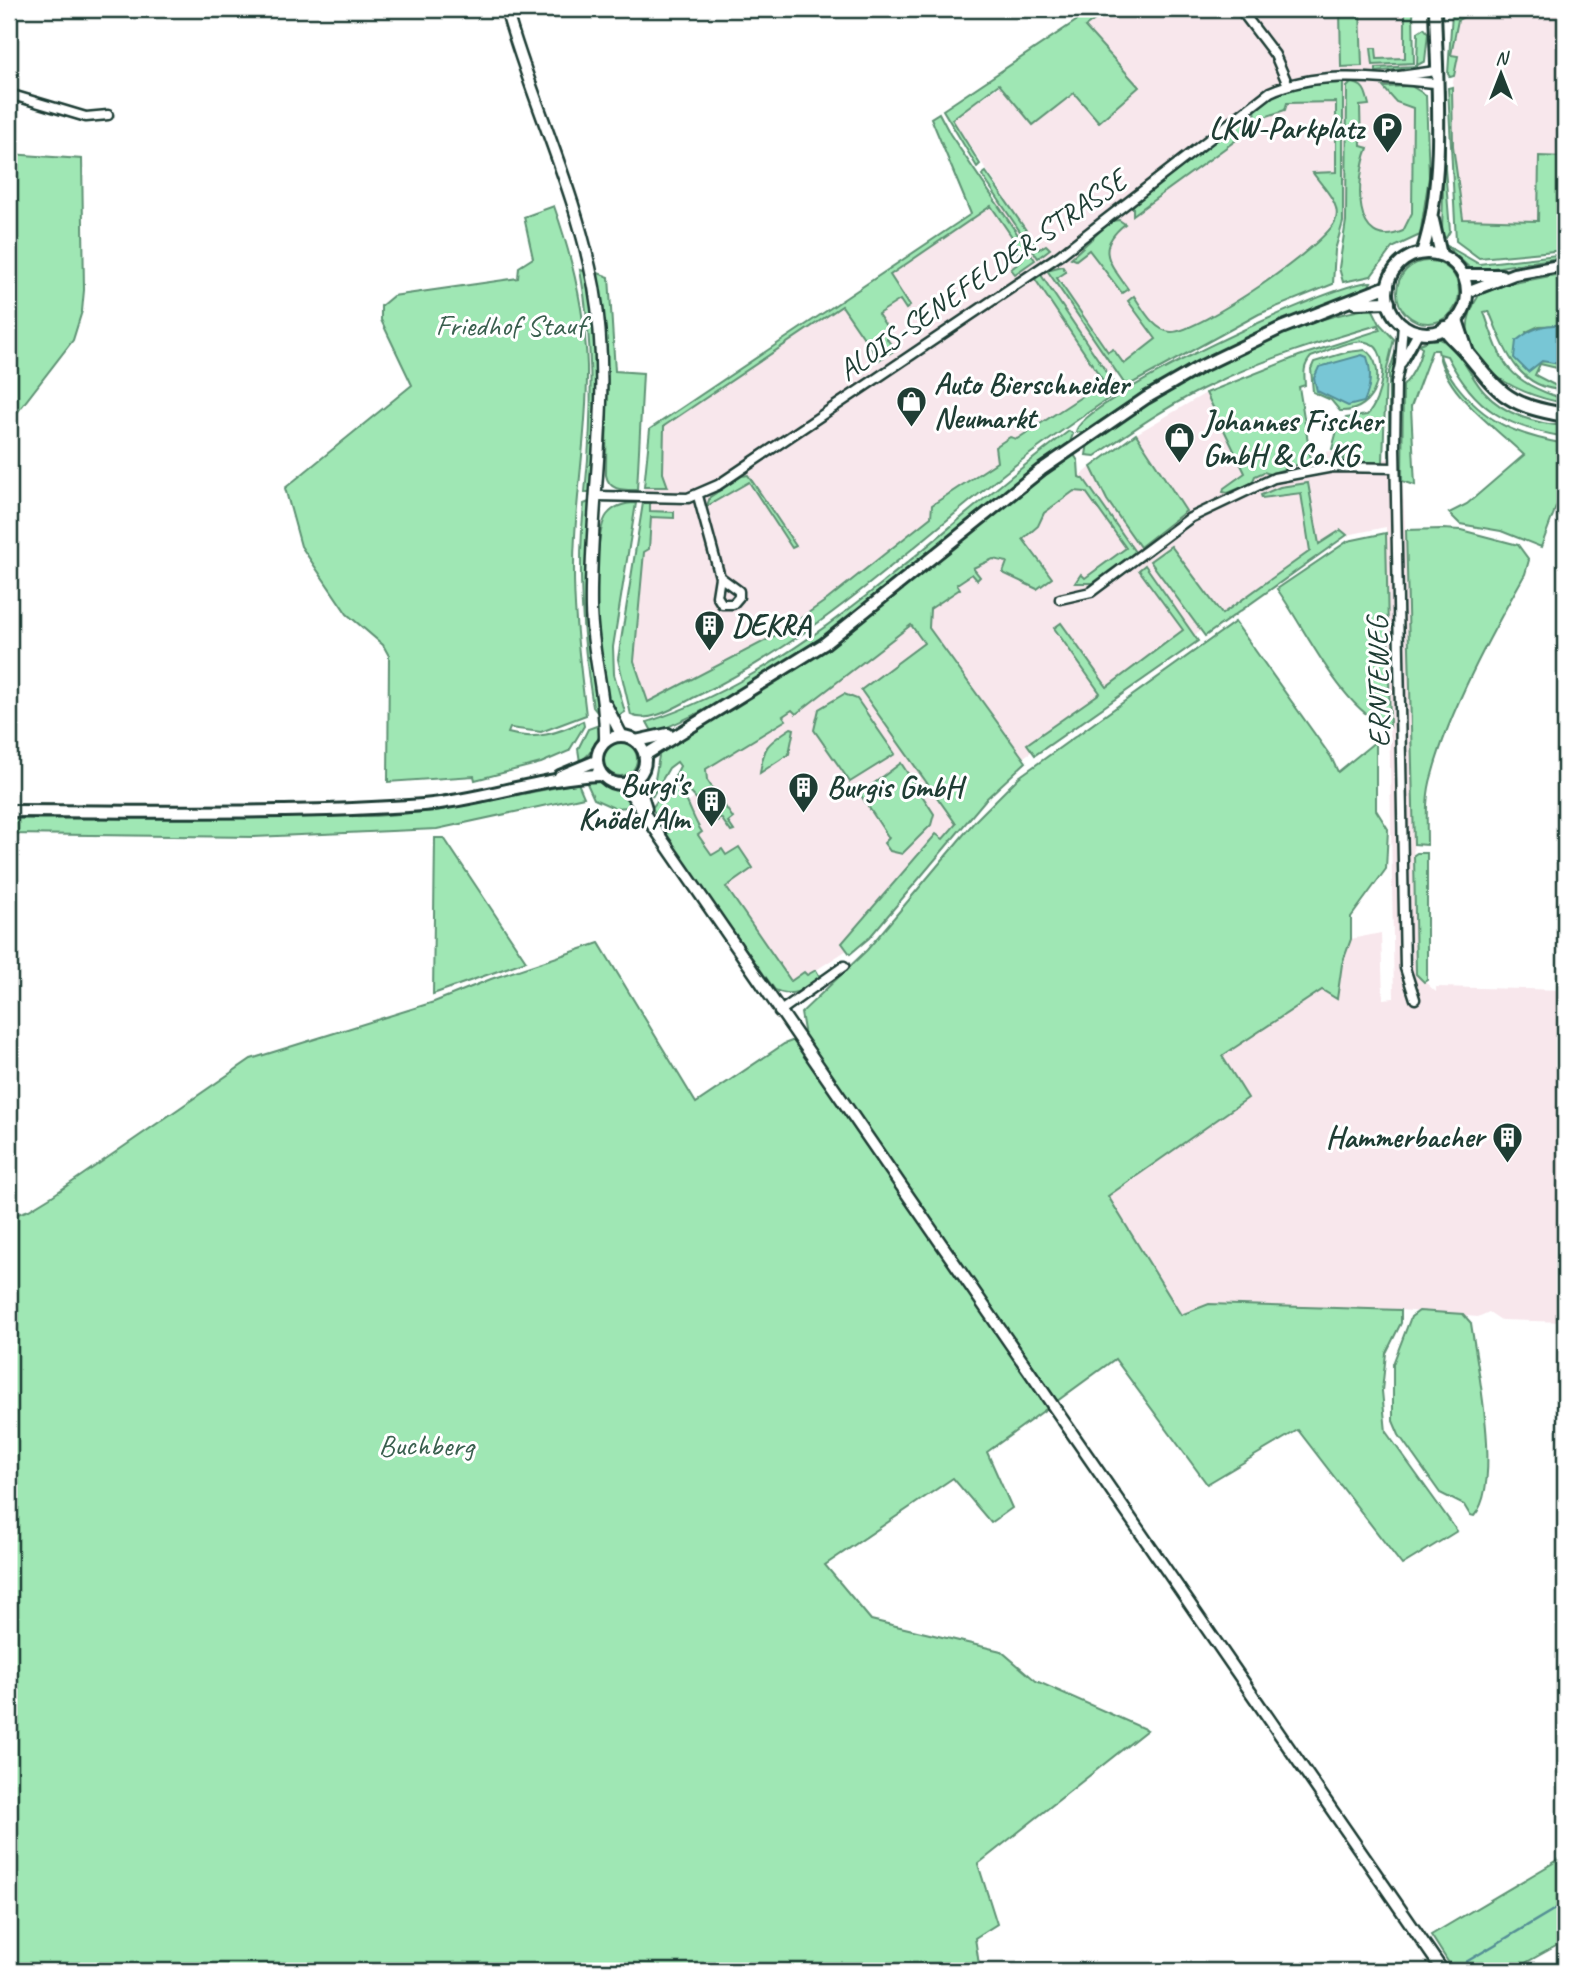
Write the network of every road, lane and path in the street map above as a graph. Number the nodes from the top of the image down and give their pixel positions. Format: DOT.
graph roads {
  1 [pos="506,9"];
  2 [pos="1240,9"];
  3 [pos="1435,9"];
  4 [pos="1436,71"];
  5 [pos="1385,78"];
  6 [pos="1436,83"];
  7 [pos="1288,85"];
  8 [pos="9,94"];
  9 [pos="108,115"];
  10 [pos="1432,218"];
  11 [pos="1422,253"];
  12 [pos="1441,255"];
  13 [pos="1565,265"];
  14 [pos="1514,274"];
  15 [pos="1463,275"];
  16 [pos="1388,286"];
  17 [pos="1467,292"];
  18 [pos="1389,302"];
  19 [pos="1345,304"];
  20 [pos="1403,324"];
  21 [pos="1450,324"];
  22 [pos="1419,331"];
  23 [pos="1401,364"];
  24 [pos="1561,414"];
  25 [pos="1395,468"];
  26 [pos="597,496"];
  27 [pos="698,496"];
  28 [pos="720,577"];
  29 [pos="1060,599"];
  30 [pos="604,701"];
  31 [pos="681,730"];
  32 [pos="622,736"];
  33 [pos="606,741"];
  34 [pos="636,741"];
  35 [pos="645,755"];
  36 [pos="596,761"];
  37 [pos="601,775"];
  38 [pos="636,779"];
  39 [pos="545,783"];
  40 [pos="624,784"];
  41 [pos="9,811"];
  42 [pos="652,826"];
  43 [pos="844,966"];
  44 [pos="1415,999"];
  45 [pos="779,1012"];
  46 [pos="1443,1971"];
  1 -- 26 [label="street"];
  2 -- 7 [label="street"];
  3 -- 4 [label="main road"];
  4 -- 5 [label="street, ALOIS-SENEFELDER-STRASSE"];
  4 -- 6 [label="main road"];
  5 -- 6 [label="street, ALOIS-SENEFELDER-STRASSE"];
  5 -- 7 [label="street, ALOIS-SENEFELDER-STRASSE"];
  6 -- 10 [label="main road"];
  7 -- 27 [label="street, ALOIS-SENEFELDER-STRASSE"];
  8 -- 9 [label="street"];
  10 -- 11 [label="main road"];
  10 -- 12 [label="main road"];
  11 -- 12 [label="main road"];
  11 -- 16 [label="main road"];
  12 -- 15 [label="main road"];
  13 -- 14 [label="main road"];
  14 -- 15 [label="main road"];
  14 -- 17 [label="main road"];
  15 -- 17 [label="main road"];
  16 -- 18 [label="main road"];
  16 -- 19 [label="main road"];
  17 -- 21 [label="main road"];
  18 -- 19 [label="main road"];
  18 -- 20 [label="main road"];
  19 -- 31 [label="main road"];
  20 -- 22 [label="main road"];
  20 -- 23 [label="street, ERNTEWEG"];
  21 -- 22 [label="main road"];
  21 -- 24 [label="main road"];
  22 -- 23 [label="street, ERNTEWEG"];
  23 -- 25 [label="street, ERNTEWEG"];
  25 -- 29 [label="street"];
  25 -- 44 [label="street, ERNTEWEG"];
  26 -- 27 [label="street, ALOIS-SENEFELDER-STRASSE"];
  26 -- 30 [label="street"];
  27 -- 28 [label="street"];
  30 -- 32 [label="street"];
  30 -- 33 [label="street"];
  31 -- 34 [label="main road"];
  31 -- 35 [label="main road"];
  32 -- 33 [label="main road"];
  32 -- 34 [label="main road"];
  33 -- 36 [label="main road"];
  34 -- 35 [label="main road"];
  35 -- 38 [label="main road"];
  36 -- 37 [label="main road"];
  36 -- 39 [label="main road"];
  37 -- 39 [label="main road"];
  37 -- 40 [label="main road"];
  38 -- 40 [label="main road"];
  38 -- 42 [label="street"];
  39 -- 41 [label="main road"];
  40 -- 42 [label="street"];
  42 -- 45 [label="street"];
  43 -- 45 [label="street"];
  45 -- 46 [label="street"];
}
